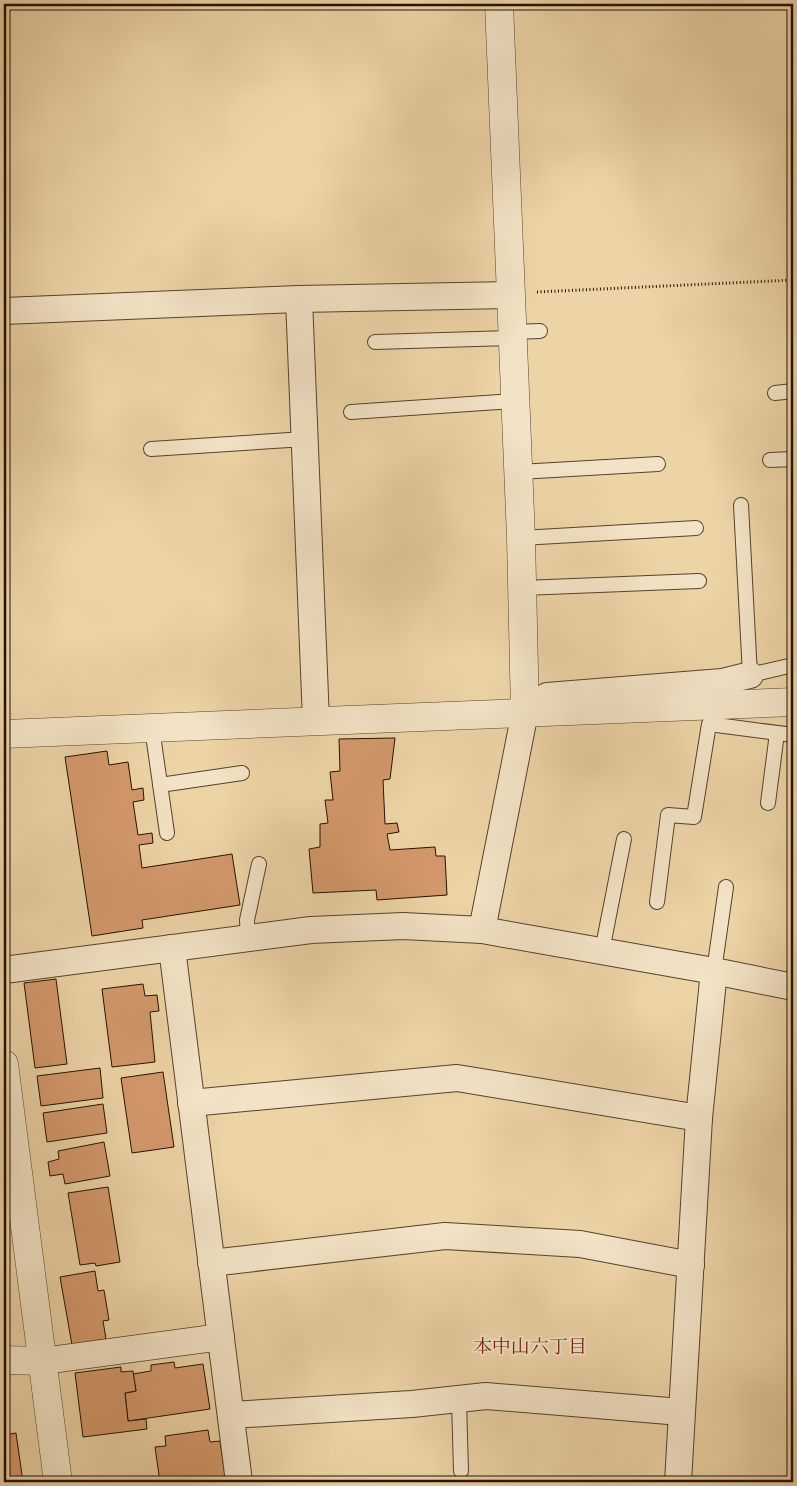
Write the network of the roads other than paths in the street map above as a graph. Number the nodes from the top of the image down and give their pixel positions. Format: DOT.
graph roads {
  1 [pos="499,4"];
  2 [pos="523,294"];
  3 [pos="299,299"];
  4 [pos="4,311"];
  5 [pos="540,331"];
  6 [pos="513,335"];
  7 [pos="375,342"];
  8 [pos="793,391"];
  9 [pos="775,393"];
  10 [pos="516,401"];
  11 [pos="351,412"];
  12 [pos="305,439"];
  13 [pos="151,449"];
  14 [pos="793,459"];
  15 [pos="770,460"];
  16 [pos="658,464"];
  17 [pos="519,472"];
  18 [pos="742,505"];
  19 [pos="696,528"];
  20 [pos="521,538"];
  21 [pos="699,581"];
  22 [pos="522,588"];
  23 [pos="793,665"];
  24 [pos="750,675"];
  25 [pos="793,702"];
  26 [pos="525,712"];
  27 [pos="316,722"];
  28 [pos="152,728"];
  29 [pos="777,733"];
  30 [pos="4,734"];
  31 [pos="793,735"];
  32 [pos="242,773"];
  33 [pos="160,785"];
  34 [pos="768,803"];
  35 [pos="167,833"];
  36 [pos="624,838"];
  37 [pos="259,864"];
  38 [pos="726,887"];
  39 [pos="657,902"];
  40 [pos="482,930"];
  41 [pos="248,938"];
  42 [pos="172,948"];
  43 [pos="602,951"];
  44 [pos="4,970"];
  45 [pos="714,971"];
  46 [pos="793,988"];
  47 [pos="4,1064"];
  48 [pos="191,1103"];
  49 [pos="699,1118"];
  50 [pos="211,1263"];
  51 [pos="690,1265"];
  52 [pos="221,1337"];
  53 [pos="4,1360"];
  54 [pos="43,1361"];
  55 [pos="459,1400"];
  56 [pos="681,1412"];
  57 [pos="231,1415"];
  58 [pos="461,1471"];
  59 [pos="58,1482"];
  60 [pos="239,1482"];
  61 [pos="679,1482"];
  1 -- 2 [label="street"];
  2 -- 3 [label="street"];
  2 -- 6 [label="street"];
  3 -- 4 [label="street"];
  3 -- 12 [label="street"];
  5 -- 6 [label="lane"];
  6 -- 7 [label="lane"];
  6 -- 10 [label="street"];
  8 -- 9 [label="lane"];
  10 -- 11 [label="lane"];
  10 -- 17 [label="street"];
  12 -- 13 [label="lane"];
  12 -- 27 [label="street"];
  14 -- 15 [label="lane"];
  16 -- 17 [label="lane"];
  17 -- 20 [label="street"];
  18 -- 24 [label="lane"];
  19 -- 20 [label="lane"];
  20 -- 22 [label="street"];
  21 -- 22 [label="lane"];
  22 -- 26 [label="street"];
  23 -- 24 [label="lane"];
  24 -- 26 [label="street"];
  25 -- 26 [label="street"];
  26 -- 27 [label="street"];
  26 -- 40 [label="street"];
  27 -- 28 [label="street"];
  28 -- 30 [label="street"];
  28 -- 33 [label="lane"];
  29 -- 31 [label="lane"];
  29 -- 34 [label="lane"];
  29 -- 39 [label="lane"];
  32 -- 33 [label="lane"];
  33 -- 35 [label="lane"];
  36 -- 43 [label="lane"];
  37 -- 41 [label="lane"];
  38 -- 45 [label="lane"];
  40 -- 41 [label="street"];
  40 -- 43 [label="street"];
  41 -- 42 [label="street"];
  42 -- 44 [label="street"];
  42 -- 48 [label="street"];
  43 -- 45 [label="street"];
  45 -- 46 [label="street"];
  45 -- 49 [label="street"];
  47 -- 54 [label="street"];
  48 -- 49 [label="street"];
  48 -- 50 [label="street"];
  49 -- 51 [label="street"];
  50 -- 51 [label="street"];
  50 -- 52 [label="street"];
  51 -- 56 [label="street"];
  52 -- 54 [label="street"];
  52 -- 57 [label="street"];
  53 -- 54 [label="street"];
  54 -- 59 [label="street"];
  55 -- 56 [label="street"];
  55 -- 57 [label="street"];
  55 -- 58 [label="lane"];
  56 -- 61 [label="street"];
  57 -- 60 [label="street"];
}
